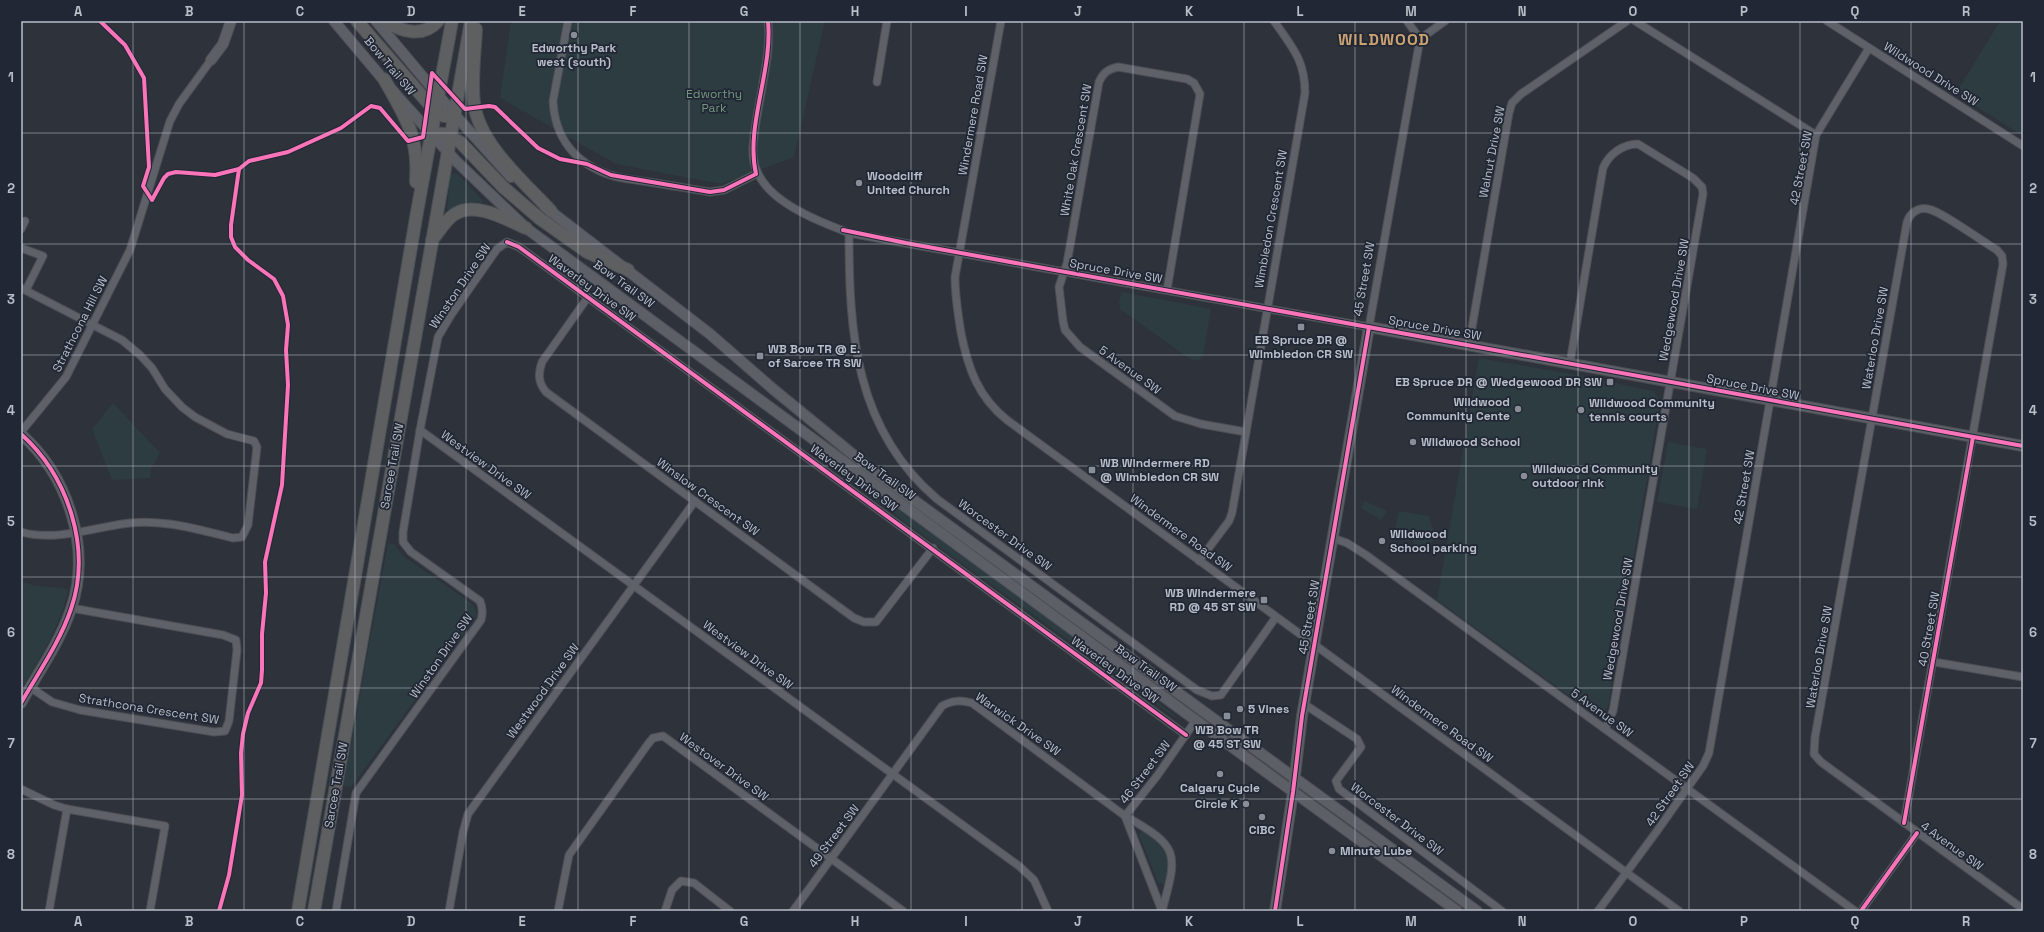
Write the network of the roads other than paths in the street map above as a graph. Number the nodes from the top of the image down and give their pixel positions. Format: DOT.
graph roads {
  1 [pos="226,21"];
  2 [pos="231,21"];
  3 [pos="334,21"];
  4 [pos="357,21"];
  5 [pos="376,21"];
  6 [pos="385,21"];
  7 [pos="438,21"];
  8 [pos="452,21"];
  9 [pos="471,21"];
  10 [pos="476,21"];
  11 [pos="568,21"];
  12 [pos="768,21"];
  13 [pos="888,21"];
  14 [pos="1001,21"];
  15 [pos="1274,21"];
  16 [pos="1407,21"];
  17 [pos="1445,21"];
  18 [pos="1627,21"];
  19 [pos="1635,21"];
  20 [pos="1827,21"];
  21 [pos="1420,39"];
  22 [pos="1869,48"];
  23 [pos="211,60"];
  24 [pos="384,79"];
  25 [pos="877,82"];
  26 [pos="438,94"];
  27 [pos="435,111"];
  28 [pos="454,114"];
  29 [pos="431,133"];
  30 [pos="1816,135"];
  31 [pos="450,137"];
  32 [pos="2023,146"];
  33 [pos="448,151"];
  34 [pos="756,174"];
  35 [pos="551,211"];
  36 [pos="417,212"];
  37 [pos="24,221"];
  38 [pos="526,228"];
  39 [pos="21,229"];
  40 [pos="849,233"];
  41 [pos="432,241"];
  42 [pos="507,242"];
  43 [pos="21,248"];
  44 [pos="959,252"];
  45 [pos="628,270"];
  46 [pos="1064,272"];
  47 [pos="23,289"];
  48 [pos="1167,290"];
  49 [pos="588,297"];
  50 [pos="1266,308"];
  51 [pos="93,324"];
  52 [pos="1369,326"];
  53 [pos="1469,345"];
  54 [pos="1570,363"];
  55 [pos="1671,382"];
  56 [pos="773,389"];
  57 [pos="760,400"];
  58 [pos="1771,401"];
  59 [pos="1872,419"];
  60 [pos="420,430"];
  61 [pos="1246,432"];
  62 [pos="21,433"];
  63 [pos="1973,438"];
  64 [pos="2023,446"];
  65 [pos="695,501"];
  66 [pos="21,532"];
  67 [pos="75,533"];
  68 [pos="1333,538"];
  69 [pos="933,548"];
  70 [pos="1199,560"];
  71 [pos="633,585"];
  72 [pos="71,608"];
  73 [pos="1276,617"];
  74 [pos="1314,644"];
  75 [pos="1934,662"];
  76 [pos="2023,677"];
  77 [pos="30,688"];
  78 [pos="21,703"];
  79 [pos="1304,704"];
  80 [pos="1196,720"];
  81 [pos="1605,729"];
  82 [pos="1186,735"];
  83 [pos="1814,754"];
  84 [pos="892,774"];
  85 [pos="1295,776"];
  86 [pos="1687,788"];
  87 [pos="21,789"];
  88 [pos="1293,792"];
  89 [pos="67,809"];
  90 [pos="1125,816"];
  91 [pos="1904,823"];
  92 [pos="1917,833"];
  93 [pos="831,858"];
  94 [pos="1626,872"];
  95 [pos="2023,909"];
  96 [pos="49,911"];
  97 [pos="150,911"];
  98 [pos="298,911"];
  99 [pos="314,911"];
  100 [pos="336,911"];
  101 [pos="449,911"];
  102 [pos="558,911"];
  103 [pos="665,911"];
  104 [pos="730,911"];
  105 [pos="792,911"];
  106 [pos="903,911"];
  107 [pos="1048,911"];
  108 [pos="1162,911"];
  109 [pos="1276,911"];
  110 [pos="1457,911"];
  111 [pos="1477,911"];
  112 [pos="1502,911"];
  113 [pos="1598,911"];
  114 [pos="1679,911"];
  115 [pos="1854,911"];
  116 [pos="1861,911"];
  1 -- 23 [label="main road"];
  2 -- 23 [label="main road"];
  3 -- 24 [label="main road, Bow Trail SW"];
  4 -- 27 [label="highway"];
  5 -- 26 [label="main road, Bow Trail SW"];
  6 -- 7 [label="highway"];
  8 -- 26 [label="highway, Sarcee Trail SW"];
  9 -- 28 [label="highway, Sarcee Trail SW"];
  10 -- 35 [label="highway"];
  11 -- 34 [label="street"];
  12 -- 34 [label="street"];
  13 -- 25 [label="street"];
  14 -- 44 [label="street, Windermere Road SW"];
  15 -- 50 [label="street, Wimbledon Crescent SW"];
  16 -- 21 [label="street"];
  17 -- 21 [label="street"];
  18 -- 53 [label="street, Walnut Drive SW"];
  19 -- 30 [label="street"];
  20 -- 22 [label="street, Wildwood Drive SW"];
  21 -- 52 [label="street, 45 Street SW"];
  22 -- 30 [label="street, 42 Street SW"];
  22 -- 32 [label="street, Wildwood Drive SW"];
  23 -- 51 [label="street, Strathcona Hill SW"];
  24 -- 29 [label="main road, Bow Trail SW"];
  24 -- 36 [label="highway"];
  26 -- 27 [label="highway, Sarcee Trail SW"];
  26 -- 28 [label="main road, Bow Trail SW"];
  27 -- 28 [label="highway"];
  27 -- 29 [label="highway, Sarcee Trail SW"];
  28 -- 31 [label="highway, Sarcee Trail SW"];
  28 -- 35 [label="main road, Bow Trail SW"];
  29 -- 31 [label="highway"];
  29 -- 33 [label="main road, Bow Trail SW"];
  29 -- 36 [label="highway, Sarcee Trail SW"];
  30 -- 58 [label="street, 42 Street SW"];
  31 -- 33 [label="highway, Sarcee Trail SW"];
  31 -- 45 [label="highway"];
  33 -- 38 [label="main road, Bow Trail SW"];
  33 -- 41 [label="highway, Sarcee Trail SW"];
  34 -- 40 [label="street, Spruce Drive SW"];
  35 -- 45 [label="main road, Bow Trail SW"];
  36 -- 98 [label="highway, Sarcee Trail SW"];
  37 -- 39 [label="street"];
  38 -- 41 [label="highway"];
  38 -- 57 [label="main road, Bow Trail SW"];
  40 -- 44 [label="street, Spruce Drive SW"];
  40 -- 73 [label="street, Worcester Drive SW"];
  41 -- 99 [label="highway, Sarcee Trail SW"];
  42 -- 49 [label="street, Waverley Drive SW"];
  42 -- 60 [label="street, Winston Drive SW"];
  43 -- 47 [label="street"];
  44 -- 46 [label="street, Spruce Drive SW"];
  44 -- 70 [label="street, Windermere Road SW"];
  45 -- 56 [label="main road, Bow Trail SW"];
  46 -- 48 [label="street, Spruce Drive SW"];
  46 -- 48 [label="street, White Oak Crescent SW"];
  46 -- 61 [label="street, 5 Avenue SW"];
  47 -- 51 [label="street"];
  48 -- 50 [label="street, Spruce Drive SW"];
  49 -- 65 [label="street, Winslow Crescent SW"];
  49 -- 69 [label="street, Waverley Drive SW"];
  50 -- 52 [label="street, Spruce Drive SW"];
  50 -- 61 [label="street, Wimbledon Crescent SW"];
  51 -- 62 [label="street, Strathcona Hill SW"];
  51 -- 67 [label="street"];
  52 -- 53 [label="main road, Spruce Drive SW"];
  52 -- 68 [label="main road, 45 Street SW"];
  53 -- 54 [label="main road, Spruce Drive SW"];
  54 -- 55 [label="main road, Spruce Drive SW"];
  54 -- 55 [label="street, Wedgewood Drive SW"];
  55 -- 58 [label="main road, Spruce Drive SW"];
  55 -- 81 [label="street, Wedgewood Drive SW"];
  56 -- 57 [label="main road"];
  56 -- 85 [label="main road, Bow Trail SW"];
  57 -- 80 [label="main road, Bow Trail SW"];
  58 -- 59 [label="main road, Spruce Drive SW"];
  58 -- 86 [label="street, 42 Street SW"];
  59 -- 63 [label="main road, Spruce Drive SW"];
  59 -- 63 [label="street, Waterloo Drive SW"];
  59 -- 83 [label="street, Waterloo Drive SW"];
  60 -- 71 [label="street, Westview Drive SW"];
  60 -- 100 [label="street, Winston Drive SW"];
  61 -- 70 [label="street, Wimbledon Crescent SW"];
  62 -- 67 [label="main road"];
  63 -- 64 [label="main road, Spruce Drive SW"];
  63 -- 75 [label="street, 40 Street SW"];
  65 -- 69 [label="street, Winslow Crescent SW"];
  65 -- 71 [label="street, Westwood Drive SW"];
  66 -- 67 [label="street"];
  67 -- 72 [label="main road"];
  68 -- 74 [label="main road, 45 Street SW"];
  68 -- 81 [label="street, 5 Avenue SW"];
  69 -- 82 [label="street, Waverley Drive SW"];
  70 -- 73 [label="street, Windermere Road SW"];
  71 -- 84 [label="street, Westview Drive SW"];
  71 -- 101 [label="street, Westwood Drive SW"];
  72 -- 77 [label="main road"];
  72 -- 77 [label="street, Strathcona Crescent SW"];
  73 -- 74 [label="street, Windermere Road SW"];
  74 -- 79 [label="main road, 45 Street SW"];
  74 -- 94 [label="street, Windermere Road SW"];
  75 -- 76 [label="street"];
  75 -- 91 [label="street, 40 Street SW"];
  77 -- 78 [label="main road"];
  79 -- 85 [label="main road, 45 Street SW"];
  79 -- 112 [label="street, Worcester Drive SW"];
  80 -- 82 [label="street, 46 Street SW"];
  80 -- 88 [label="main road, Bow Trail SW"];
  81 -- 86 [label="street, 5 Avenue SW"];
  82 -- 90 [label="street, 46 Street SW"];
  83 -- 91 [label="street, 4 Avenue SW"];
  84 -- 90 [label="street, Warwick Drive SW"];
  84 -- 93 [label="street, 49 Street SW"];
  84 -- 107 [label="street, Westview Drive SW"];
  85 -- 88 [label="main road, 45 Street SW"];
  85 -- 111 [label="main road, Bow Trail SW"];
  86 -- 94 [label="street, 42 Street SW"];
  86 -- 115 [label="street, 5 Avenue SW"];
  87 -- 89 [label="street"];
  88 -- 109 [label="main road, 45 Street SW"];
  88 -- 110 [label="main road, Bow Trail SW"];
  89 -- 96 [label="street"];
  89 -- 97 [label="street"];
  90 -- 108 [label="street, Warwick Drive SW"];
  90 -- 108 [label="street, Warwick Drive SW"];
  91 -- 92 [label="street, 4 Avenue SW"];
  92 -- 95 [label="street, 4 Avenue SW"];
  92 -- 116 [label="street"];
  93 -- 102 [label="street, Westover Drive SW"];
  93 -- 105 [label="street, 49 Street SW"];
  93 -- 106 [label="street, Westover Drive SW"];
  94 -- 113 [label="street, 42 Street SW"];
  94 -- 114 [label="street, Windermere Road SW"];
  103 -- 104 [label="street"];
}
